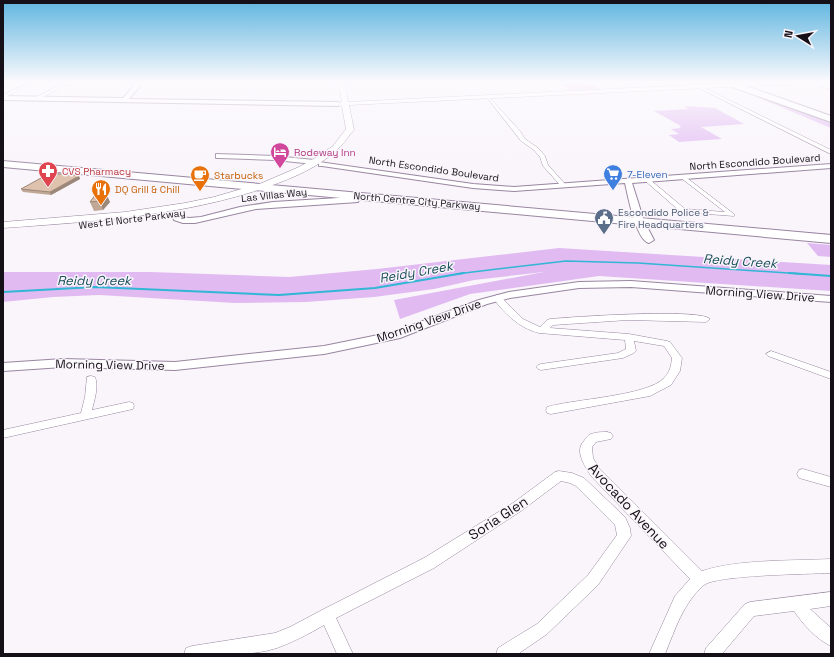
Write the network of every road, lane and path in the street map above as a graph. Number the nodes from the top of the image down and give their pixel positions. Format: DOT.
graph roads {
  1 [pos="339,113"];
  2 [pos="347,113"];
  3 [pos="501,113"];
  4 [pos="752,113"];
  5 [pos="814,113"];
  6 [pos="831,119"];
  7 [pos="345,135"];
  8 [pos="831,152"];
  9 [pos="219,156"];
  10 [pos="3,159"];
  11 [pos="318,163"];
  12 [pos="3,164"];
  13 [pos="831,166"];
  14 [pos="683,177"];
  15 [pos="646,179"];
  16 [pos="628,181"];
  17 [pos="285,184"];
  18 [pos="563,185"];
  19 [pos="273,186"];
  20 [pos="259,187"];
  21 [pos="380,200"];
  22 [pos="359,202"];
  23 [pos="178,214"];
  24 [pos="638,218"];
  25 [pos="3,225"];
  26 [pos="3,231"];
  27 [pos="831,231"];
  28 [pos="831,239"];
  29 [pos="649,240"];
  30 [pos="497,298"];
  31 [pos="831,299"];
  32 [pos="706,319"];
  33 [pos="544,330"];
  34 [pos="629,337"];
  35 [pos="770,354"];
  36 [pos="3,367"];
  37 [pos="541,368"];
  38 [pos="831,376"];
  39 [pos="91,380"];
  40 [pos="129,406"];
  41 [pos="551,410"];
  42 [pos="85,416"];
  43 [pos="3,434"];
  44 [pos="607,436"];
  45 [pos="803,474"];
  46 [pos="831,482"];
  47 [pos="831,566"];
  48 [pos="700,579"];
  49 [pos="831,600"];
  50 [pos="797,603"];
  51 [pos="327,615"];
  52 [pos="831,638"];
  53 [pos="192,654"];
  54 [pos="345,654"];
  55 [pos="504,654"];
  56 [pos="657,654"];
  57 [pos="712,654"];
  1 -- 7 [label="main road"];
  2 -- 7 [label="main road, West El Norte Parkway"];
  3 -- 18 [label="street"];
  4 -- 8 [label="street"];
  5 -- 6 [label="highway"];
  7 -- 11 [label="main road, West El Norte Parkway"];
  9 -- 11 [label="street, North Escondido Boulevard"];
  10 -- 19 [label="highway, North Centre City Parkway"];
  11 -- 17 [label="main road, West El Norte Parkway"];
  11 -- 18 [label="street, North Escondido Boulevard"];
  11 -- 19 [label="main road, West El Norte Parkway"];
  12 -- 20 [label="highway, North Centre City Parkway"];
  13 -- 14 [label="street, North Escondido Boulevard"];
  14 -- 15 [label="street, North Escondido Boulevard"];
  14 -- 15 [label="street"];
  15 -- 16 [label="street, North Escondido Boulevard"];
  16 -- 18 [label="street, North Escondido Boulevard"];
  16 -- 24 [label="street"];
  17 -- 19 [label="highway, North Centre City Parkway"];
  17 -- 24 [label="highway, North Centre City Parkway"];
  19 -- 20 [label="highway, North Centre City Parkway"];
  19 -- 21 [label="highway, North Centre City Parkway"];
  19 -- 23 [label="main road, West El Norte Parkway"];
  20 -- 25 [label="main road, West El Norte Parkway"];
  21 -- 22 [label="highway"];
  21 -- 24 [label="highway, North Centre City Parkway"];
  22 -- 23 [label="street, Las Villas Way"];
  23 -- 26 [label="main road, West El Norte Parkway"];
  24 -- 27 [label="highway, North Centre City Parkway"];
  24 -- 28 [label="highway, North Centre City Parkway"];
  24 -- 29 [label="street"];
  30 -- 31 [label="street, Morning View Drive"];
  30 -- 33 [label="street"];
  30 -- 36 [label="street, Morning View Drive"];
  32 -- 33 [label="street"];
  33 -- 34 [label="street"];
  34 -- 37 [label="street"];
  34 -- 41 [label="street"];
  35 -- 38 [label="street"];
  39 -- 42 [label="street"];
  40 -- 42 [label="street"];
  42 -- 43 [label="street"];
  44 -- 48 [label="street, Avocado Avenue"];
  45 -- 46 [label="street"];
  47 -- 48 [label="street"];
  48 -- 56 [label="street"];
  49 -- 50 [label="street"];
  50 -- 52 [label="street"];
  50 -- 57 [label="street"];
  51 -- 53 [label="street, Soria Glen"];
  51 -- 54 [label="street"];
  51 -- 55 [label="street, Soria Glen"];
}
